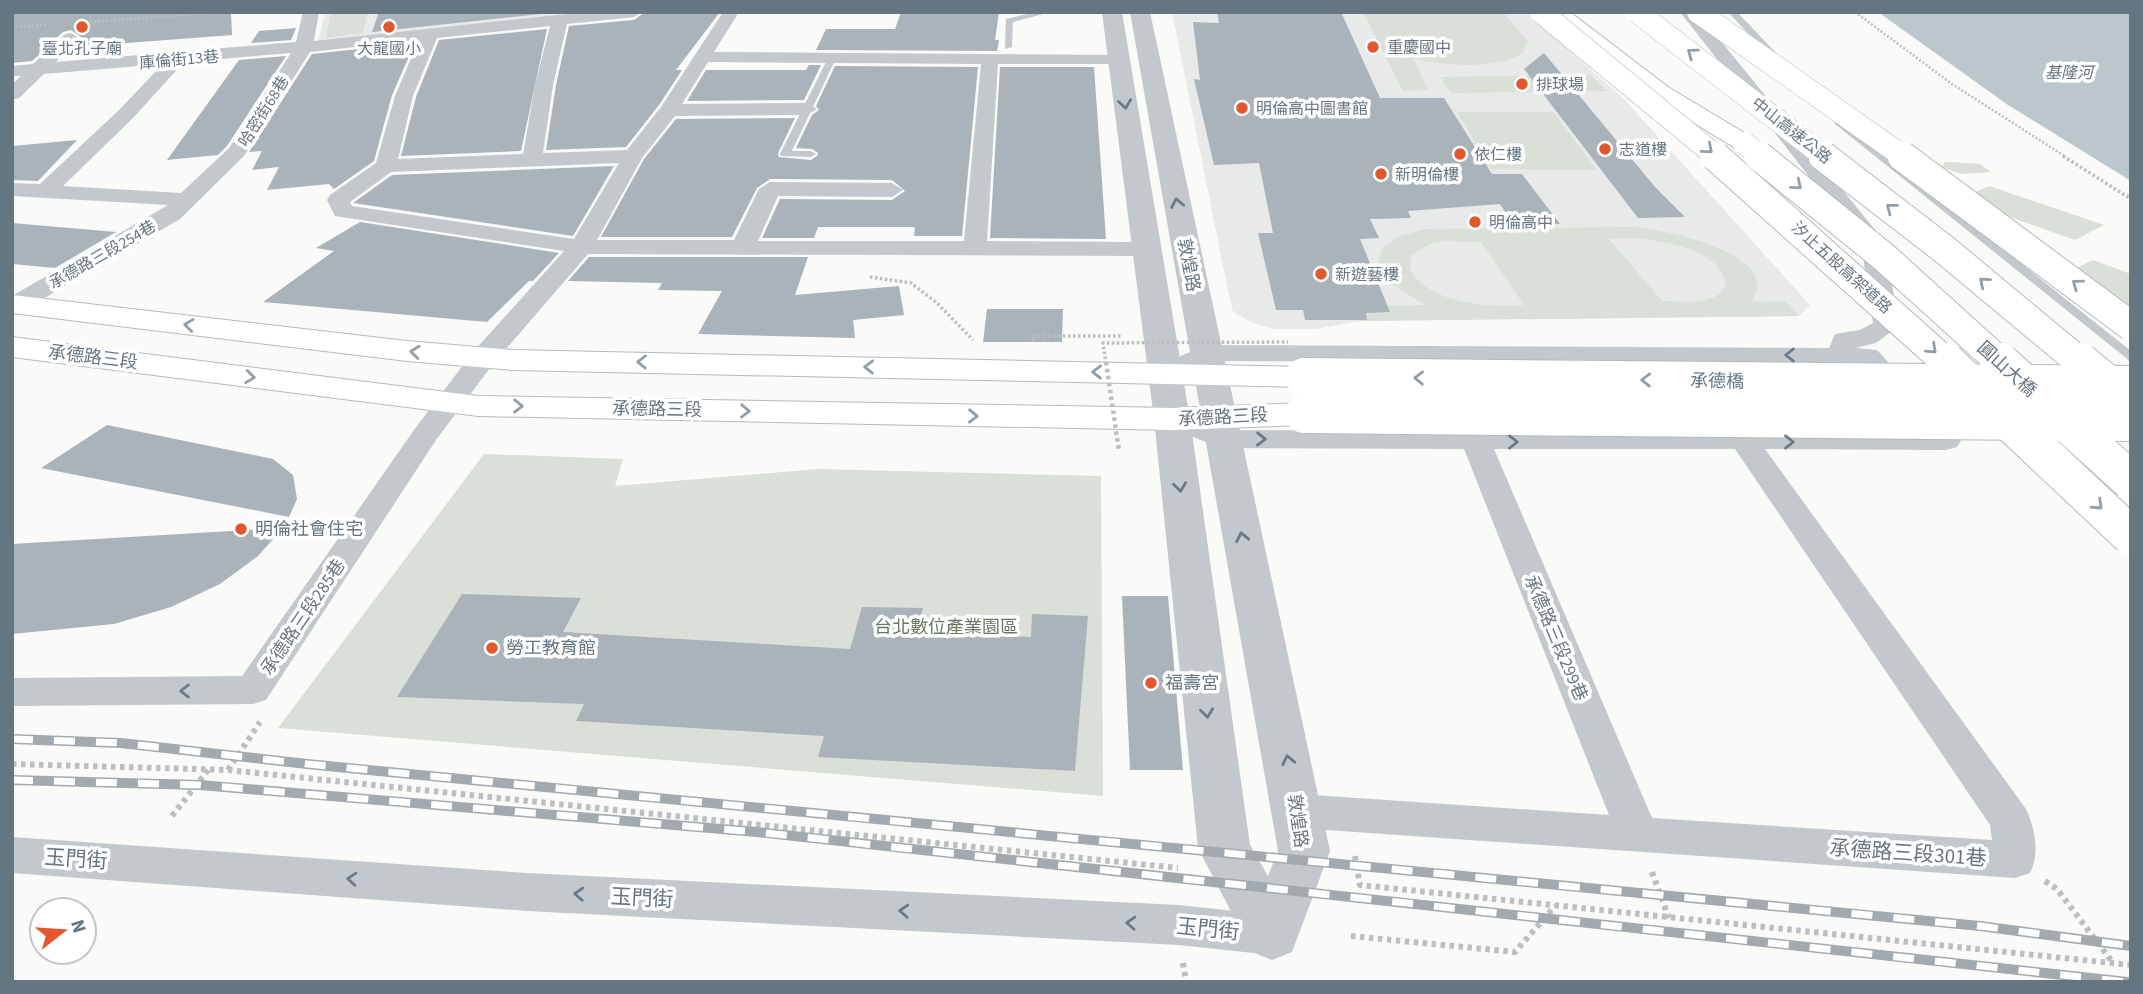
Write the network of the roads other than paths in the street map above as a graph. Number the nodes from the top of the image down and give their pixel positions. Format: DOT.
graph roads {
  1 [pos="311,12"];
  2 [pos="634,12"];
  3 [pos="731,12"];
  4 [pos="1047,12"];
  5 [pos="1112,12"];
  6 [pos="1140,12"];
  7 [pos="1541,12"];
  8 [pos="1557,12"];
  9 [pos="1588,12"];
  10 [pos="1637,12"];
  11 [pos="1688,12"];
  12 [pos="1698,12"];
  13 [pos="1732,12"];
  14 [pos="560,20"];
  15 [pos="75,30"];
  16 [pos="430,34"];
  17 [pos="303,47"];
  18 [pos="999,53"];
  19 [pos="705,57"];
  20 [pos="833,57"];
  21 [pos="177,59"];
  22 [pos="1119,59"];
  23 [pos="39,69"];
  24 [pos="12,71"];
  25 [pos="12,94"];
  26 [pos="807,109"];
  27 [pos="669,110"];
  28 [pos="1744,143"];
  29 [pos="811,154"];
  30 [pos="634,156"];
  31 [pos="532,160"];
  32 [pos="386,166"];
  33 [pos="12,189"];
  34 [pos="47,189"];
  35 [pos="891,190"];
  36 [pos="187,200"];
  37 [pos="581,247"];
  38 [pos="743,247"];
  39 [pos="975,248"];
  40 [pos="1146,249"];
  41 [pos="1878,249"];
  42 [pos="14,304"];
  43 [pos="2131,326"];
  44 [pos="1978,331"];
  45 [pos="12,347"];
  46 [pos="1840,355"];
  47 [pos="2131,358"];
  48 [pos="1165,373"];
  49 [pos="1304,377"];
  50 [pos="467,380"];
  51 [pos="2131,385"];
  52 [pos="1214,395"];
  53 [pos="2131,404"];
  54 [pos="1304,414"];
  55 [pos="1172,419"];
  56 [pos="2131,422"];
  57 [pos="1476,442"];
  58 [pos="1745,442"];
  59 [pos="2131,481"];
  60 [pos="2131,536"];
  61 [pos="12,692"];
  62 [pos="1298,811"];
  63 [pos="1638,835"];
  64 [pos="12,855"];
  65 [pos="1272,935"];
  1 -- 17 [label="street, 哈密街68巷"];
  2 -- 14 [label="street, 庫倫街13巷"];
  3 -- 19 [label="street, 承德路三段285巷"];
  4 -- 18 [label="lane"];
  5 -- 22 [label="street"];
  52 -- 6 [label="street, 敦煌路, one-way"];
  7 -- 60 [label="main road, 汐止五股高架道路, one-way, bridge"];
  8 -- 28 [label="main road"];
  9 -- 28 [label="main road"];
  53 -- 10 [label="main road, 中山高速公路, one-way, bridge"];
  11 -- 41 [label="street"];
  43 -- 12 [label="main road, one-way, bridge"];
  13 -- 47 [label="lane"];
  14 -- 16 [label="street, 庫倫街13巷"];
  14 -- 31 [label="street"];
  15 -- 23 [label="street"];
  16 -- 17 [label="street, 庫倫街13巷"];
  16 -- 32 [label="street"];
  17 -- 21 [label="street, 庫倫街13巷"];
  17 -- 36 [label="street, 哈密街68巷"];
  18 -- 20 [label="street"];
  18 -- 22 [label="street"];
  18 -- 39 [label="street"];
  19 -- 20 [label="street"];
  19 -- 27 [label="street, 承德路三段285巷"];
  20 -- 26 [label="lane"];
  21 -- 23 [label="street, 庫倫街13巷"];
  21 -- 34 [label="street"];
  22 -- 40 [label="street, one-way"];
  23 -- 24 [label="street, 庫倫街13巷"];
  23 -- 25 [label="street"];
  26 -- 27 [label="street"];
  26 -- 29 [label="lane"];
  27 -- 30 [label="street, 承德路三段285巷"];
  28 -- 41 [label="main road, one-way, bridge"];
  30 -- 31 [label="street"];
  30 -- 37 [label="street, 承德路三段285巷"];
  31 -- 32 [label="street"];
  32 -- 37 [label="street"];
  33 -- 34 [label="street"];
  34 -- 36 [label="street"];
  35 -- 38 [label="street"];
  36 -- 42 [label="street, 承德路三段254巷"];
  37 -- 38 [label="street"];
  37 -- 50 [label="street, 承德路三段285巷"];
  38 -- 39 [label="street"];
  39 -- 40 [label="street"];
  40 -- 48 [label="street"];
  41 -- 44 [label="lane"];
  41 -- 46 [label="street"];
  41 -- 59 [label="main road, 圓山大橋, bridge"];
  50 -- 42 [label="main road, 承德路三段, one-way"];
  45 -- 50 [label="main road, 承德路三段, one-way"];
  46 -- 52 [label="street, one-way"];
  58 -- 46 [label="street, one-way"];
  48 -- 50 [label="main road, 承德路三段, one-way"];
  48 -- 52 [label="main road, 承德路三段"];
  48 -- 55 [label="street"];
  51 -- 49 [label="main road, 承德橋, one-way, bridge"];
  49 -- 52 [label="main road, 承德路三段"];
  50 -- 55 [label="main road, 承德路三段, one-way"];
  50 -- 61 [label="street, 承德路三段285巷, one-way"];
  52 -- 54 [label="main road, 承德路三段"];
  52 -- 55 [label="main road, 承德路三段"];
  52 -- 57 [label="street, one-way"];
  62 -- 52 [label="street, 敦煌路, one-way"];
  54 -- 56 [label="main road, 承德橋, bridge"];
  55 -- 65 [label="street, one-way"];
  57 -- 58 [label="street, one-way"];
  57 -- 63 [label="street, 承德路三段299巷"];
  58 -- 63 [label="street, 承德路三段301巷"];
  62 -- 63 [label="street, 承德路三段301巷"];
  62 -- 65 [label="street, 敦煌路"];
  65 -- 64 [label="street, 玉門街, one-way"];
}
